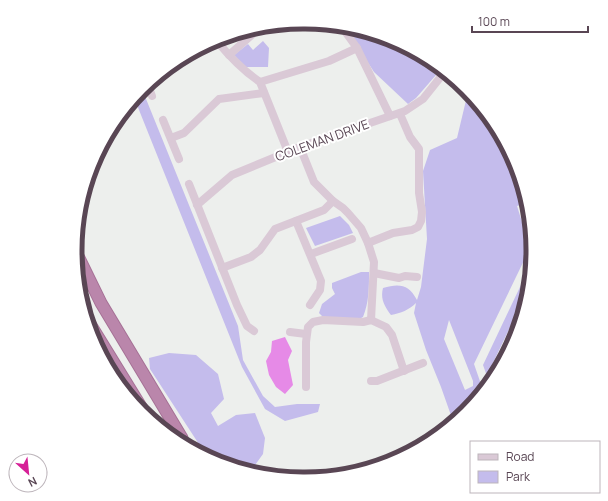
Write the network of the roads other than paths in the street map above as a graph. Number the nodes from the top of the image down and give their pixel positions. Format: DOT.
graph roads {
  1 [pos="346,33"];
  2 [pos="250,36"];
  3 [pos="221,45"];
  4 [pos="357,48"];
  5 [pos="229,55"];
  6 [pos="250,75"];
  7 [pos="284,75"];
  8 [pos="441,77"];
  9 [pos="260,82"];
  10 [pos="150,91"];
  11 [pos="264,93"];
  12 [pos="152,96"];
  13 [pos="400,114"];
  14 [pos="390,116"];
  15 [pos="163,120"];
  16 [pos="171,138"];
  17 [pos="300,147"];
  18 [pos="288,152"];
  19 [pos="179,159"];
  20 [pos="189,184"];
  21 [pos="332,201"];
  22 [pos="197,205"];
  23 [pos="296,221"];
  24 [pos="352,239"];
  25 [pos="368,244"];
  26 [pos="311,254"];
  27 [pos="83,266"];
  28 [pos="222,268"];
  29 [pos="374,273"];
  30 [pos="417,277"];
  31 [pos="310,305"];
  32 [pos="372,320"];
  33 [pos="254,331"];
  34 [pos="290,332"];
  35 [pos="306,334"];
  36 [pos="107,351"];
  37 [pos="423,363"];
  38 [pos="404,371"];
  39 [pos="125,381"];
  40 [pos="371,381"];
  41 [pos="306,387"];
  42 [pos="180,434"];
  1 -- 4 [label="street"];
  2 -- 5 [label="street"];
  3 -- 5 [label="street"];
  4 -- 7 [label="street"];
  4 -- 14 [label="street"];
  5 -- 6 [label="street"];
  6 -- 7 [label="street"];
  6 -- 9 [label="street"];
  7 -- 9 [label="street"];
  8 -- 13 [label="street, COLEMAN DRIVE"];
  9 -- 11 [label="street"];
  10 -- 12 [label="street"];
  11 -- 16 [label="street"];
  11 -- 18 [label="street"];
  13 -- 14 [label="street, COLEMAN DRIVE"];
  13 -- 25 [label="street"];
  14 -- 17 [label="street, COLEMAN DRIVE"];
  15 -- 16 [label="street"];
  16 -- 19 [label="street"];
  17 -- 18 [label="street, COLEMAN DRIVE"];
  17 -- 21 [label="street"];
  18 -- 22 [label="street, COLEMAN DRIVE"];
  20 -- 22 [label="street"];
  21 -- 23 [label="street"];
  21 -- 25 [label="street"];
  22 -- 28 [label="street"];
  23 -- 26 [label="street"];
  23 -- 28 [label="street"];
  24 -- 26 [label="street"];
  25 -- 29 [label="street"];
  26 -- 31 [label="street"];
  27 -- 42 [label="highway"];
  28 -- 33 [label="street"];
  29 -- 30 [label="street"];
  29 -- 32 [label="street"];
  32 -- 35 [label="street"];
  32 -- 38 [label="street"];
  34 -- 35 [label="street"];
  35 -- 41 [label="street"];
  36 -- 39 [label="highway"];
  37 -- 38 [label="street"];
  38 -- 40 [label="street"];
}
